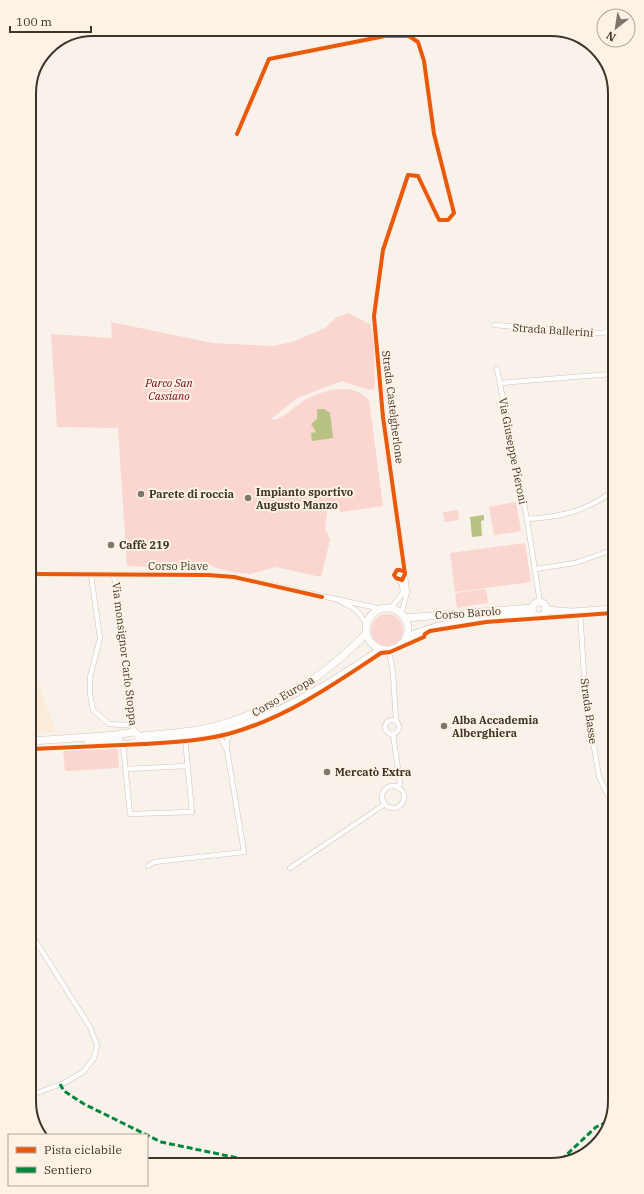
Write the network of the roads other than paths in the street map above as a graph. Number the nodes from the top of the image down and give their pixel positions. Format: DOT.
graph roads {
  1 [pos="237,134"];
  2 [pos="494,325"];
  3 [pos="608,331"];
  4 [pos="497,369"];
  5 [pos="608,374"];
  6 [pos="500,384"];
  7 [pos="608,495"];
  8 [pos="527,519"];
  9 [pos="608,551"];
  10 [pos="402,557"];
  11 [pos="535,569"];
  12 [pos="399,570"];
  13 [pos="36,574"];
  14 [pos="405,574"];
  15 [pos="91,575"];
  16 [pos="114,575"];
  17 [pos="398,580"];
  18 [pos="333,600"];
  19 [pos="540,603"];
  20 [pos="382,609"];
  21 [pos="390,609"];
  22 [pos="608,609"];
  23 [pos="546,610"];
  24 [pos="533,611"];
  25 [pos="580,611"];
  26 [pos="402,616"];
  27 [pos="366,625"];
  28 [pos="366,634"];
  29 [pos="406,638"];
  30 [pos="386,650"];
  31 [pos="396,720"];
  32 [pos="134,724"];
  33 [pos="232,727"];
  34 [pos="211,733"];
  35 [pos="393,734"];
  36 [pos="137,736"];
  37 [pos="184,738"];
  38 [pos="120,740"];
  39 [pos="36,741"];
  40 [pos="36,746"];
  41 [pos="227,750"];
  42 [pos="187,766"];
  43 [pos="126,769"];
  44 [pos="398,787"];
  45 [pos="608,795"];
  46 [pos="385,804"];
  47 [pos="148,866"];
  48 [pos="290,868"];
  49 [pos="36,942"];
  50 [pos="36,1093"];
  1 -- 10 [label="street, Strada Castelgherlone"];
  2 -- 3 [label="street, Strada Ballerini"];
  4 -- 6 [label="street, Via Giuseppe Pieroni"];
  5 -- 6 [label="street, Via Giuseppe Pieroni"];
  6 -- 8 [label="street, Via Giuseppe Pieroni"];
  7 -- 8 [label="street, Via Giuseppe Pieroni"];
  8 -- 11 [label="street, Via Giuseppe Pieroni"];
  9 -- 11 [label="street"];
  10 -- 12 [label="street"];
  10 -- 14 [label="street"];
  11 -- 19 [label="street, Via Giuseppe Pieroni"];
  12 -- 14 [label="street"];
  12 -- 17 [label="street"];
  13 -- 15 [label="street, Corso Piave"];
  14 -- 17 [label="street"];
  14 -- 26 [label="street"];
  15 -- 16 [label="street, Corso Piave"];
  15 -- 32 [label="street"];
  16 -- 18 [label="street, Corso Piave"];
  16 -- 32 [label="street, Via monsignor Carlo Stoppa"];
  17 -- 21 [label="street"];
  18 -- 20 [label="street"];
  18 -- 27 [label="street"];
  19 -- 23 [label="main road"];
  19 -- 24 [label="main road"];
  20 -- 21 [label="main road"];
  20 -- 27 [label="main road"];
  21 -- 26 [label="main road"];
  22 -- 25 [label="main road"];
  23 -- 24 [label="main road"];
  23 -- 25 [label="main road"];
  24 -- 26 [label="main road, Corso Barolo"];
  24 -- 29 [label="main road, Corso Barolo"];
  25 -- 45 [label="street, Strada Basse"];
  26 -- 29 [label="main road"];
  27 -- 28 [label="main road"];
  28 -- 30 [label="main road"];
  28 -- 36 [label="main road, Corso Europa"];
  29 -- 30 [label="main road"];
  30 -- 31 [label="street"];
  30 -- 33 [label="main road, Corso Europa"];
  31 -- 35 [label="street"];
  31 -- 35 [label="street"];
  32 -- 36 [label="street, Via monsignor Carlo Stoppa"];
  33 -- 34 [label="main road, Corso Europa"];
  33 -- 41 [label="street"];
  34 -- 37 [label="main road, Corso Europa"];
  34 -- 41 [label="street"];
  35 -- 44 [label="street"];
  36 -- 37 [label="main road, Corso Europa"];
  36 -- 38 [label="main road"];
  36 -- 38 [label="main road"];
  37 -- 42 [label="street"];
  38 -- 39 [label="main road"];
  38 -- 40 [label="main road"];
  38 -- 43 [label="street"];
  41 -- 47 [label="street"];
  42 -- 43 [label="street"];
  42 -- 43 [label="street"];
  44 -- 46 [label="street"];
  44 -- 46 [label="street"];
  46 -- 48 [label="street"];
  49 -- 50 [label="street"];
}
